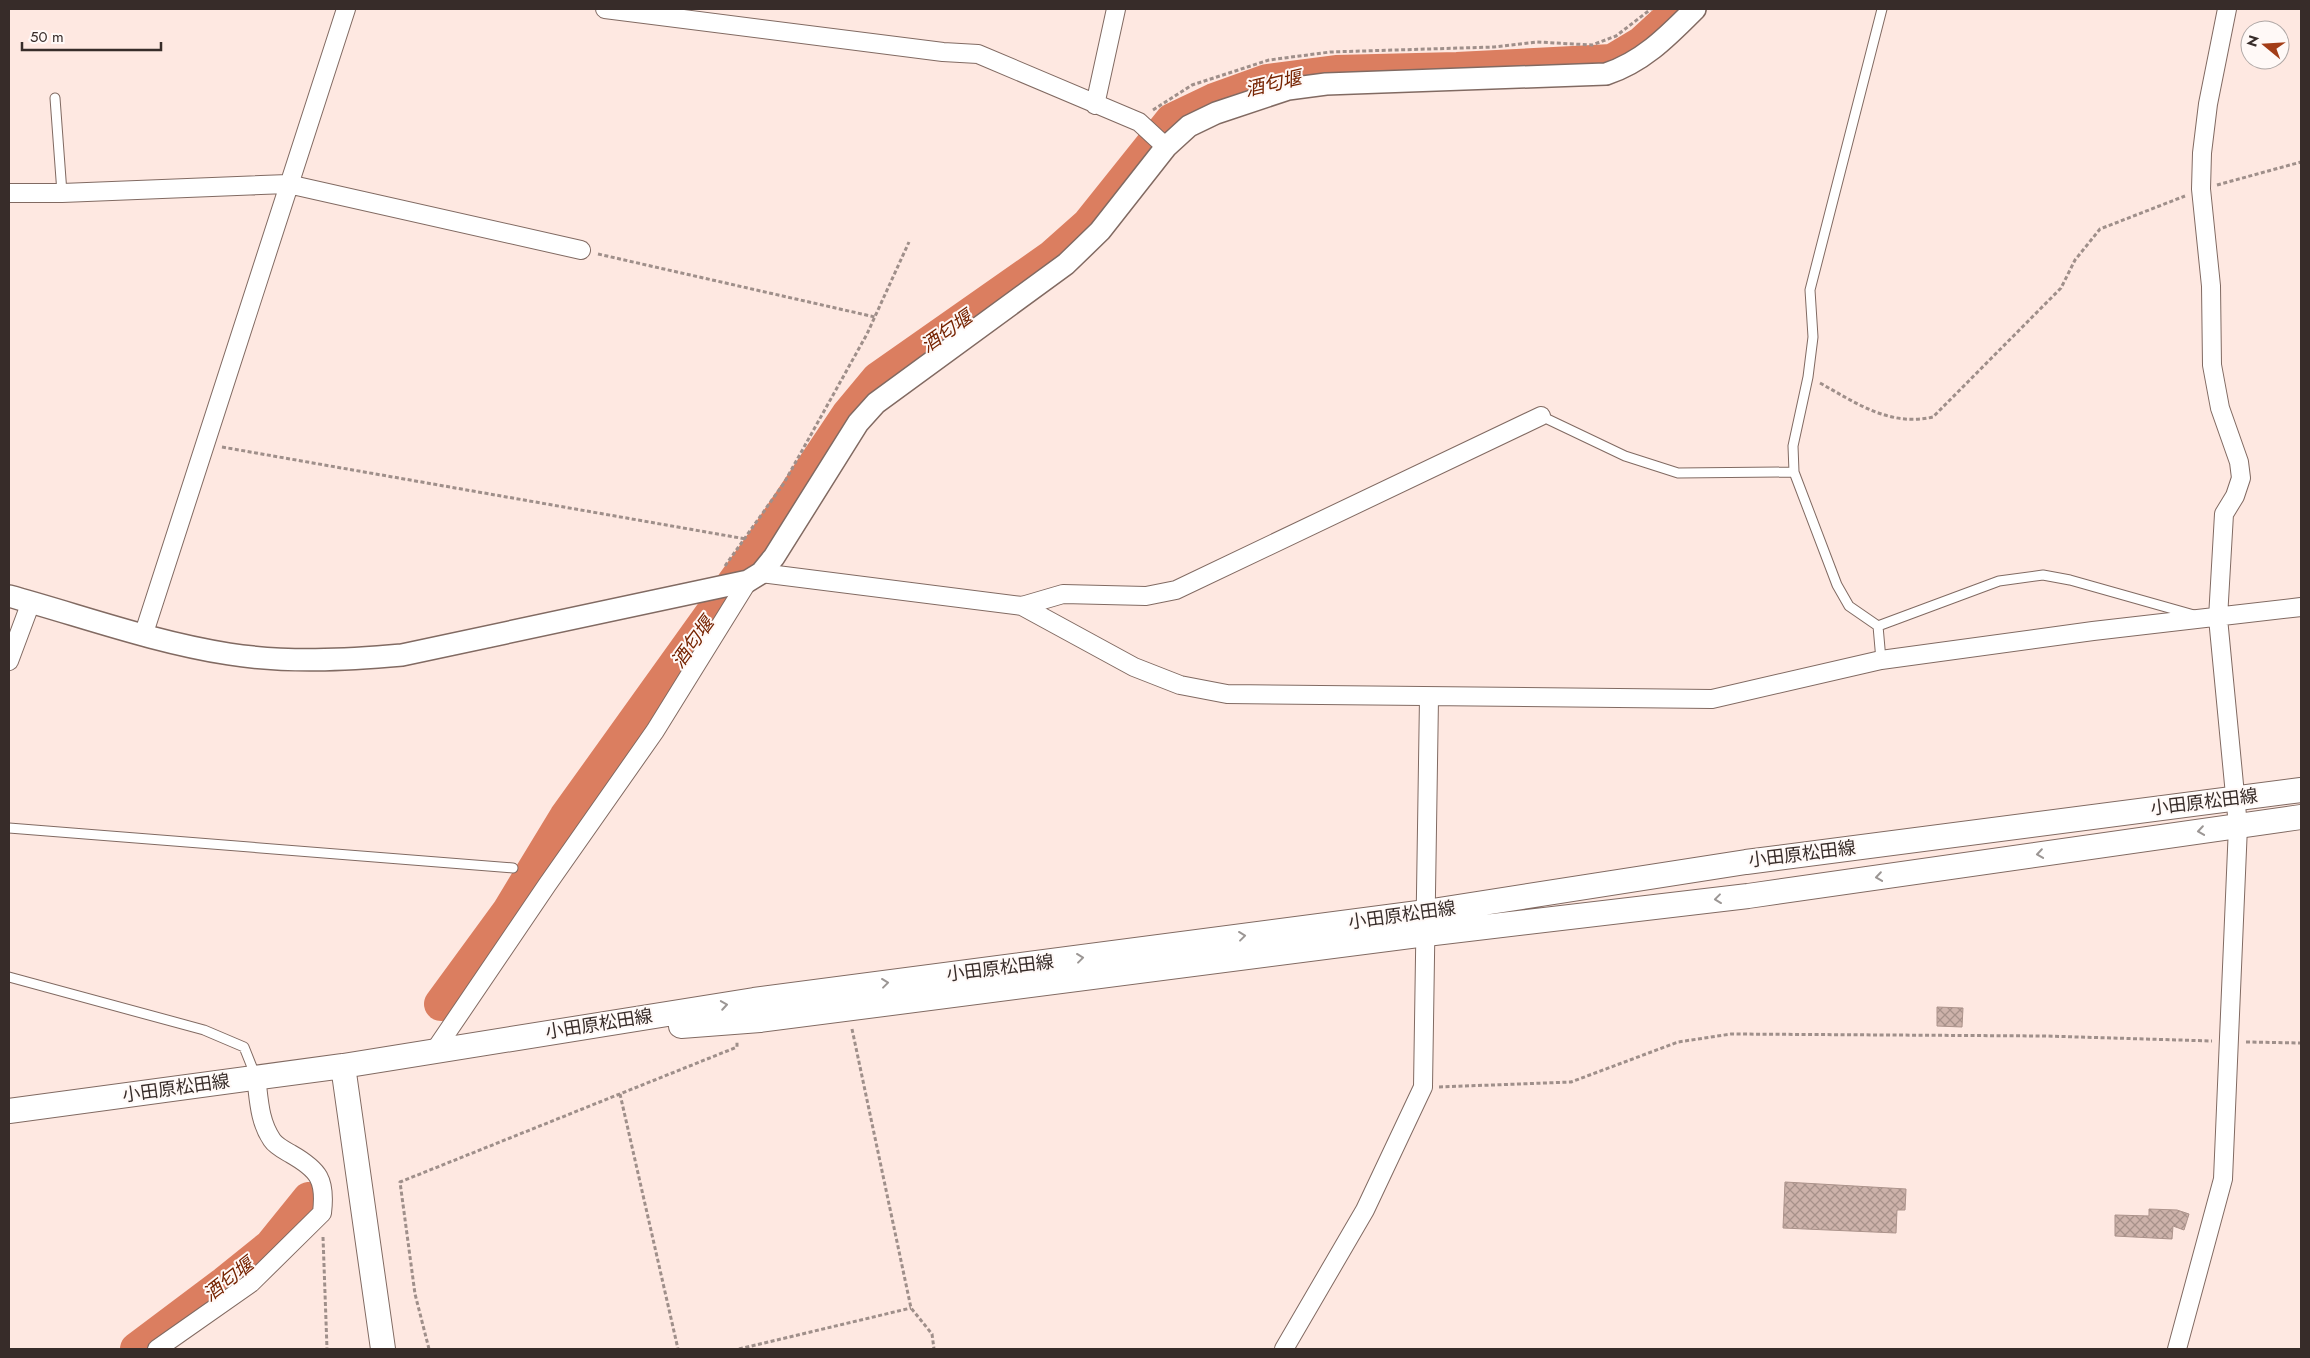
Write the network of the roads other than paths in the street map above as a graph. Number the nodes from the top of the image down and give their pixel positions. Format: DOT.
graph roads {
  1 [pos="346,9"];
  2 [pos="605,9"];
  3 [pos="1116,9"];
  4 [pos="1695,9"];
  5 [pos="1882,9"];
  6 [pos="2227,9"];
  7 [pos="55,98"];
  8 [pos="1095,105"];
  9 [pos="1166,148"];
  10 [pos="288,184"];
  11 [pos="9,193"];
  12 [pos="62,193"];
  13 [pos="581,250"];
  14 [pos="1541,416"];
  15 [pos="1794,472"];
  16 [pos="754,577"];
  17 [pos="9,596"];
  18 [pos="31,602"];
  19 [pos="1022,606"];
  20 [pos="2301,608"];
  21 [pos="2213,618"];
  22 [pos="1878,626"];
  23 [pos="143,636"];
  24 [pos="1881,660"];
  25 [pos="9,661"];
  26 [pos="1429,698"];
  27 [pos="2301,790"];
  28 [pos="2235,798"];
  29 [pos="2301,817"];
  30 [pos="2238,826"];
  31 [pos="9,828"];
  32 [pos="513,868"];
  33 [pos="1426,923"];
  34 [pos="9,977"];
  35 [pos="503,1040"];
  36 [pos="435,1050"];
  37 [pos="343,1066"];
  38 [pos="256,1077"];
  39 [pos="9,1111"];
  40 [pos="157,1349"];
  41 [pos="383,1349"];
  42 [pos="1284,1349"];
  43 [pos="2177,1349"];
  1 -- 10 [label="street"];
  2 -- 8 [label="street"];
  3 -- 8 [label="street"];
  4 -- 9 [label="street"];
  5 -- 15 [label="lane"];
  6 -- 21 [label="street"];
  7 -- 12 [label="lane"];
  8 -- 9 [label="street"];
  9 -- 16 [label="street"];
  10 -- 12 [label="street"];
  10 -- 13 [label="street"];
  10 -- 23 [label="street"];
  11 -- 12 [label="street"];
  14 -- 15 [label="lane"];
  14 -- 19 [label="street"];
  15 -- 22 [label="lane"];
  16 -- 19 [label="street"];
  16 -- 23 [label="street"];
  16 -- 36 [label="street"];
  17 -- 18 [label="street"];
  18 -- 23 [label="street"];
  18 -- 25 [label="street"];
  19 -- 26 [label="street"];
  20 -- 21 [label="street"];
  21 -- 22 [label="lane"];
  21 -- 24 [label="street"];
  21 -- 28 [label="street"];
  22 -- 24 [label="lane"];
  24 -- 26 [label="street"];
  26 -- 33 [label="street"];
  27 -- 28 [label="main road, 小田原松田線"];
  28 -- 30 [label="street"];
  28 -- 33 [label="main road, 小田原松田線"];
  29 -- 30 [label="main road, 小田原松田線"];
  30 -- 33 [label="main road, 小田原松田線, one-way"];
  30 -- 43 [label="street"];
  31 -- 32 [label="lane"];
  35 -- 33 [label="main road, 小田原松田線, one-way"];
  33 -- 35 [label="main road, 小田原松田線"];
  33 -- 42 [label="street"];
  34 -- 38 [label="lane"];
  35 -- 36 [label="main road, 小田原松田線"];
  36 -- 37 [label="main road, 小田原松田線"];
  37 -- 38 [label="main road, 小田原松田線"];
  37 -- 41 [label="main road"];
  38 -- 39 [label="main road, 小田原松田線"];
  38 -- 40 [label="street"];
}
